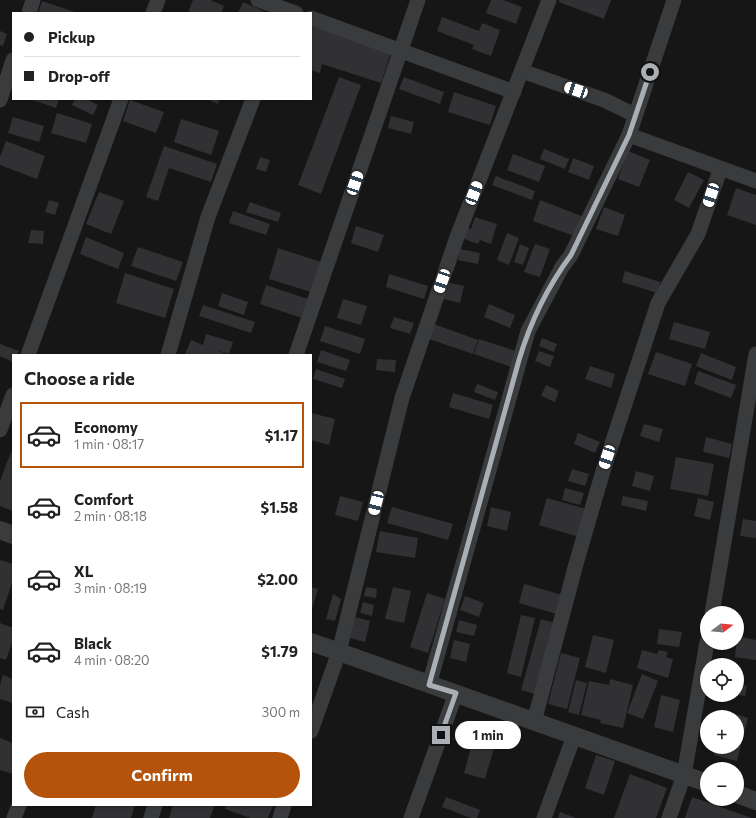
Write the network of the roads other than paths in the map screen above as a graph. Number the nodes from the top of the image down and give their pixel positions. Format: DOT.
graph roads {
  1 [pos="33,0"];
  2 [pos="158,0"];
  3 [pos="258,0"];
  4 [pos="418,0"];
  5 [pos="549,0"];
  6 [pos="674,0"];
  7 [pos="290,9"];
  8 [pos="29,12"];
  9 [pos="153,12"];
  10 [pos="312,18"];
  11 [pos="400,50"];
  12 [pos="12,63"];
  13 [pos="522,71"];
  14 [pos="514,92"];
  15 [pos="0,100"];
  16 [pos="121,100"];
  17 [pos="253,100"];
  18 [pos="635,115"];
  19 [pos="629,135"];
  20 [pos="720,170"];
  21 [pos="756,181"];
  22 [pos="28,354"];
  23 [pos="168,354"];
  24 [pos="296,354"];
  25 [pos="756,354"];
  26 [pos="12,398"];
  27 [pos="0,430"];
  28 [pos="0,530"];
  29 [pos="12,535"];
  30 [pos="713,606"];
  31 [pos="312,642"];
  32 [pos="706,650"];
  33 [pos="339,652"];
  34 [pos="429,685"];
  35 [pos="456,693"];
  36 [pos="534,722"];
  37 [pos="312,728"];
  38 [pos="574,736"];
  39 [pos="684,775"];
  40 [pos="700,781"];
  41 [pos="744,797"];
  42 [pos="756,801"];
  43 [pos="18,806"];
  44 [pos="155,806"];
  45 [pos="284,806"];
  46 [pos="14,818"];
  47 [pos="151,818"];
  48 [pos="280,818"];
  49 [pos="411,818"];
  50 [pos="544,818"];
  51 [pos="669,818"];
  1 -- 8 [label="street"];
  2 -- 9 [label="street"];
  3 -- 7 [label="street"];
  4 -- 11 [label="street"];
  5 -- 13 [label="street"];
  6 -- 18 [label="street"];
  10 -- 11 [label="street"];
  11 -- 14 [label="street"];
  11 -- 24 [label="street"];
  12 -- 15 [label="street"];
  13 -- 14 [label="street"];
  13 -- 18 [label="street"];
  14 -- 33 [label="street"];
  16 -- 22 [label="street"];
  17 -- 23 [label="street"];
  18 -- 19 [label="street"];
  19 -- 20 [label="street"];
  19 -- 34 [label="street"];
  20 -- 21 [label="street"];
  20 -- 36 [label="street"];
  25 -- 30 [label="street"];
  26 -- 27 [label="street"];
  28 -- 29 [label="street"];
  31 -- 33 [label="street"];
  32 -- 39 [label="street"];
  33 -- 34 [label="street"];
  33 -- 37 [label="street"];
  34 -- 35 [label="street"];
  35 -- 36 [label="street"];
  35 -- 49 [label="street"];
  36 -- 38 [label="street"];
  38 -- 39 [label="street"];
  38 -- 50 [label="street"];
  39 -- 40 [label="street"];
  39 -- 51 [label="street"];
  41 -- 42 [label="street"];
  43 -- 46 [label="street"];
  44 -- 47 [label="street"];
  45 -- 48 [label="street"];
}
